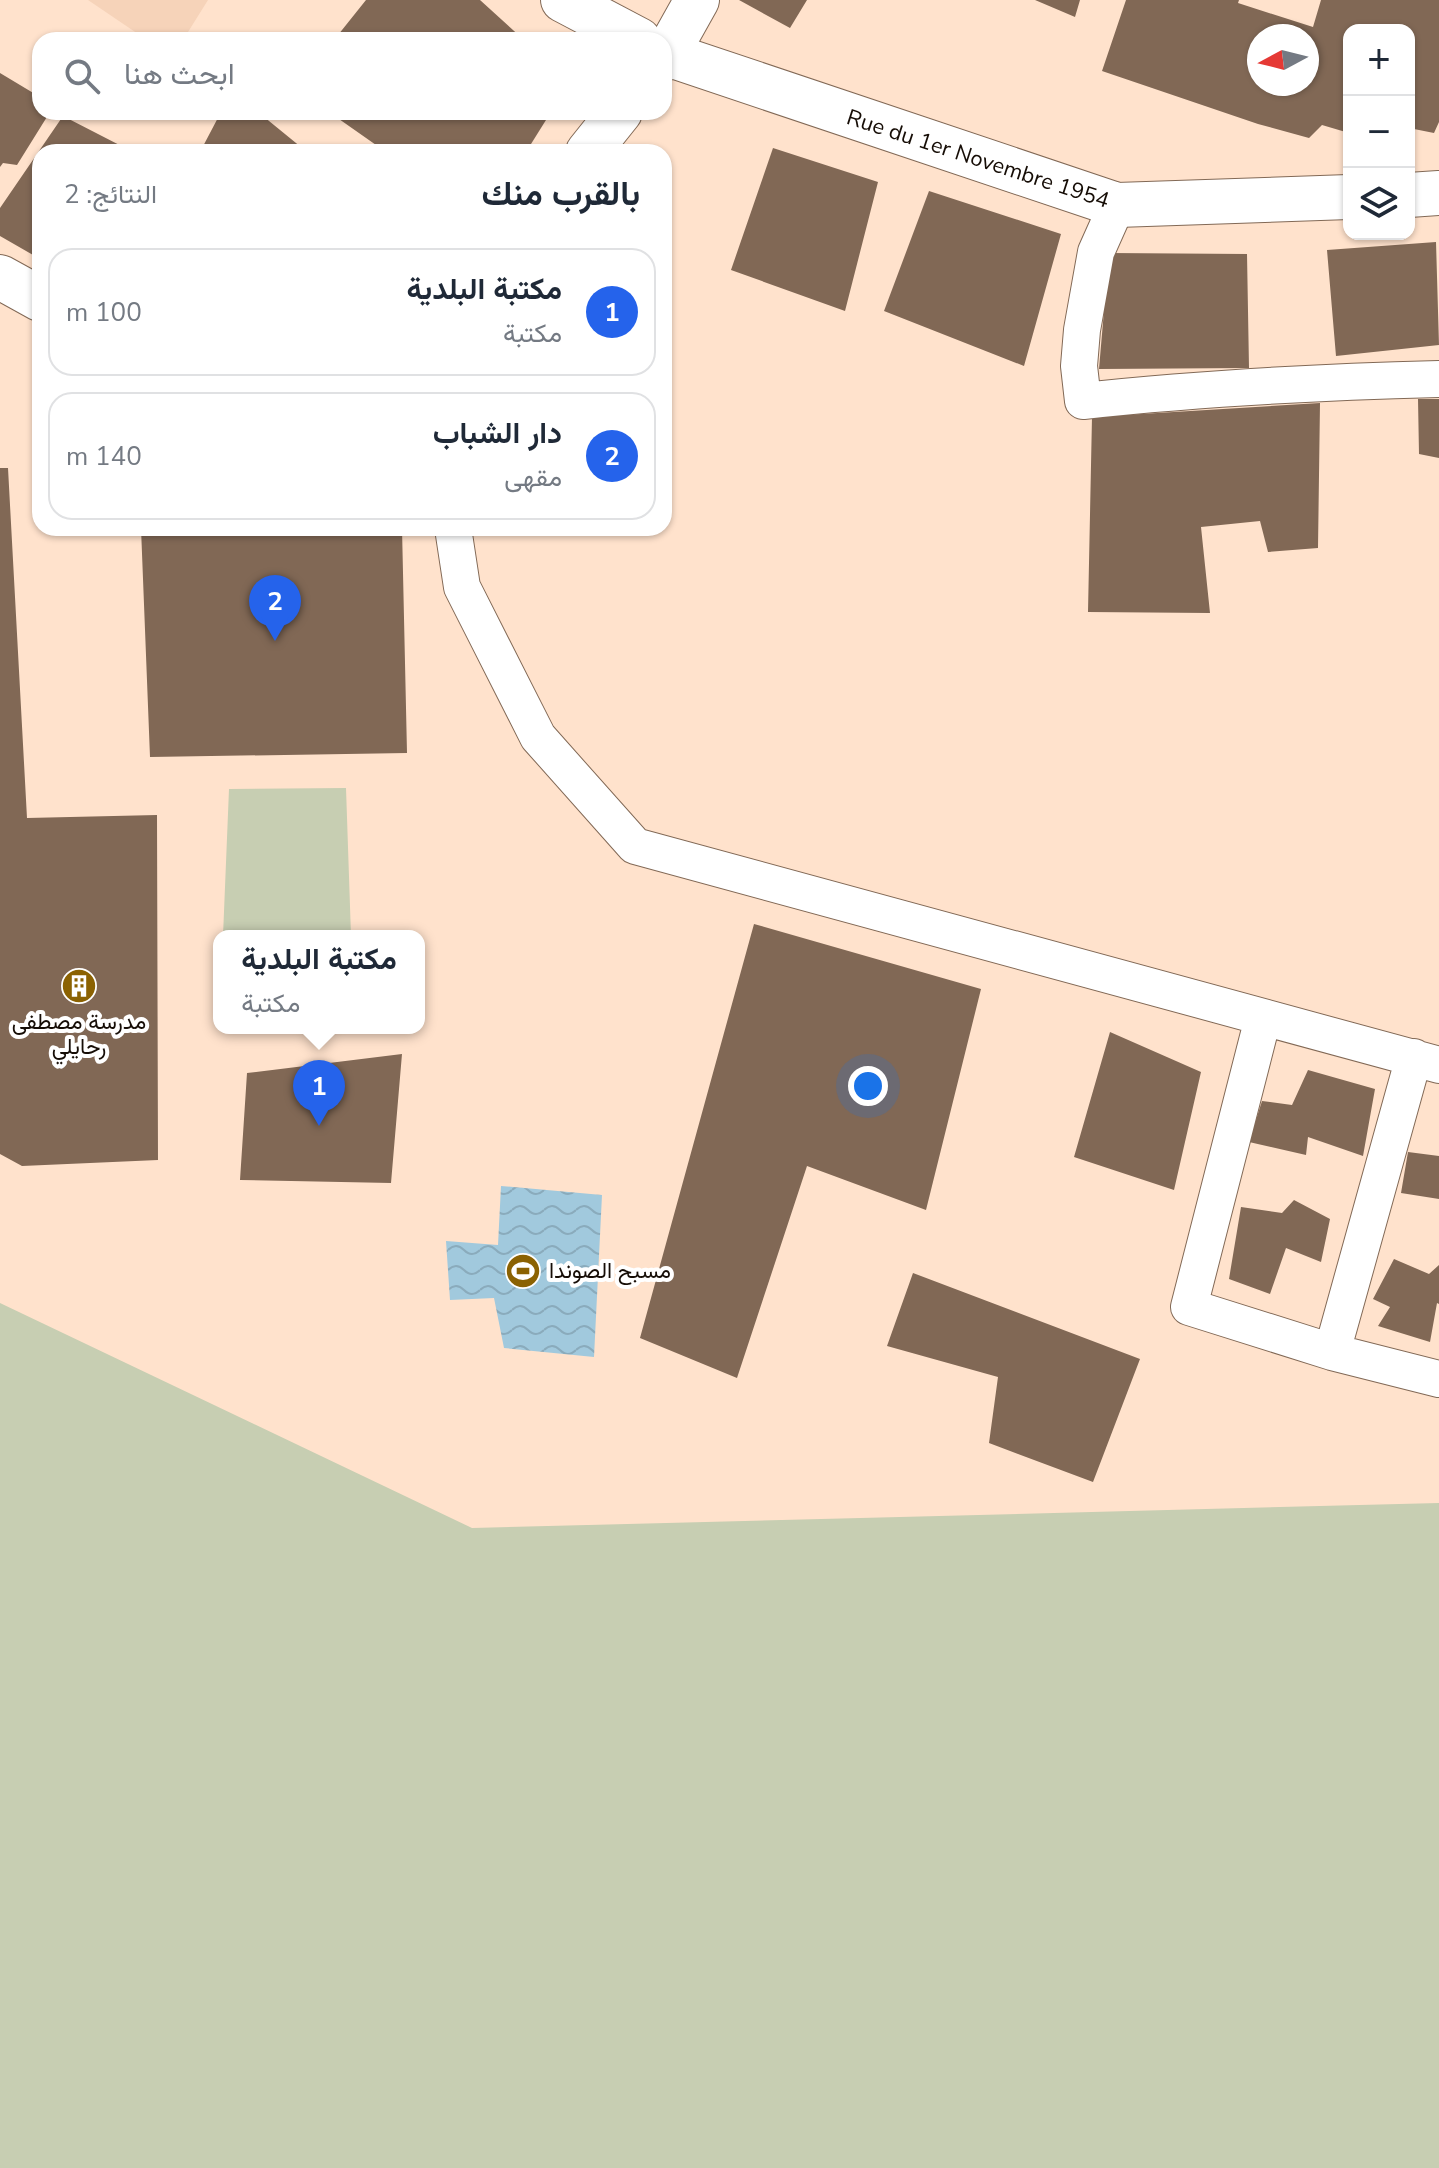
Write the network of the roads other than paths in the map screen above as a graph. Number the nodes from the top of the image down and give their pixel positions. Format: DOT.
graph roads {
  1 [pos="563,0"];
  2 [pos="697,0"];
  3 [pos="621,32"];
  4 [pos="672,33"];
  5 [pos="672,57"];
  6 [pos="614,120"];
  7 [pos="594,144"];
  8 [pos="1439,193"];
  9 [pos="1415,195"];
  10 [pos="1343,197"];
  11 [pos="1117,205"];
  12 [pos="0,277"];
  13 [pos="32,295"];
  14 [pos="1439,379"];
  15 [pos="454,536"];
  16 [pos="1263,1018"];
  17 [pos="1426,1061"];
  18 [pos="1332,1352"];
  19 [pos="1439,1379"];
  1 -- 3 [label="main road, Rue du 1er Novembre 1954"];
  2 -- 4 [label="main road"];
  5 -- 11 [label="main road, Rue du 1er Novembre 1954"];
  6 -- 7 [label="main road"];
  8 -- 9 [label="main road"];
  10 -- 11 [label="main road, Rue du 1er Novembre 1954"];
  11 -- 14 [label="street"];
  12 -- 13 [label="main road"];
  15 -- 16 [label="street"];
  16 -- 17 [label="street"];
  16 -- 18 [label="street"];
  17 -- 18 [label="street"];
  18 -- 19 [label="street"];
}
